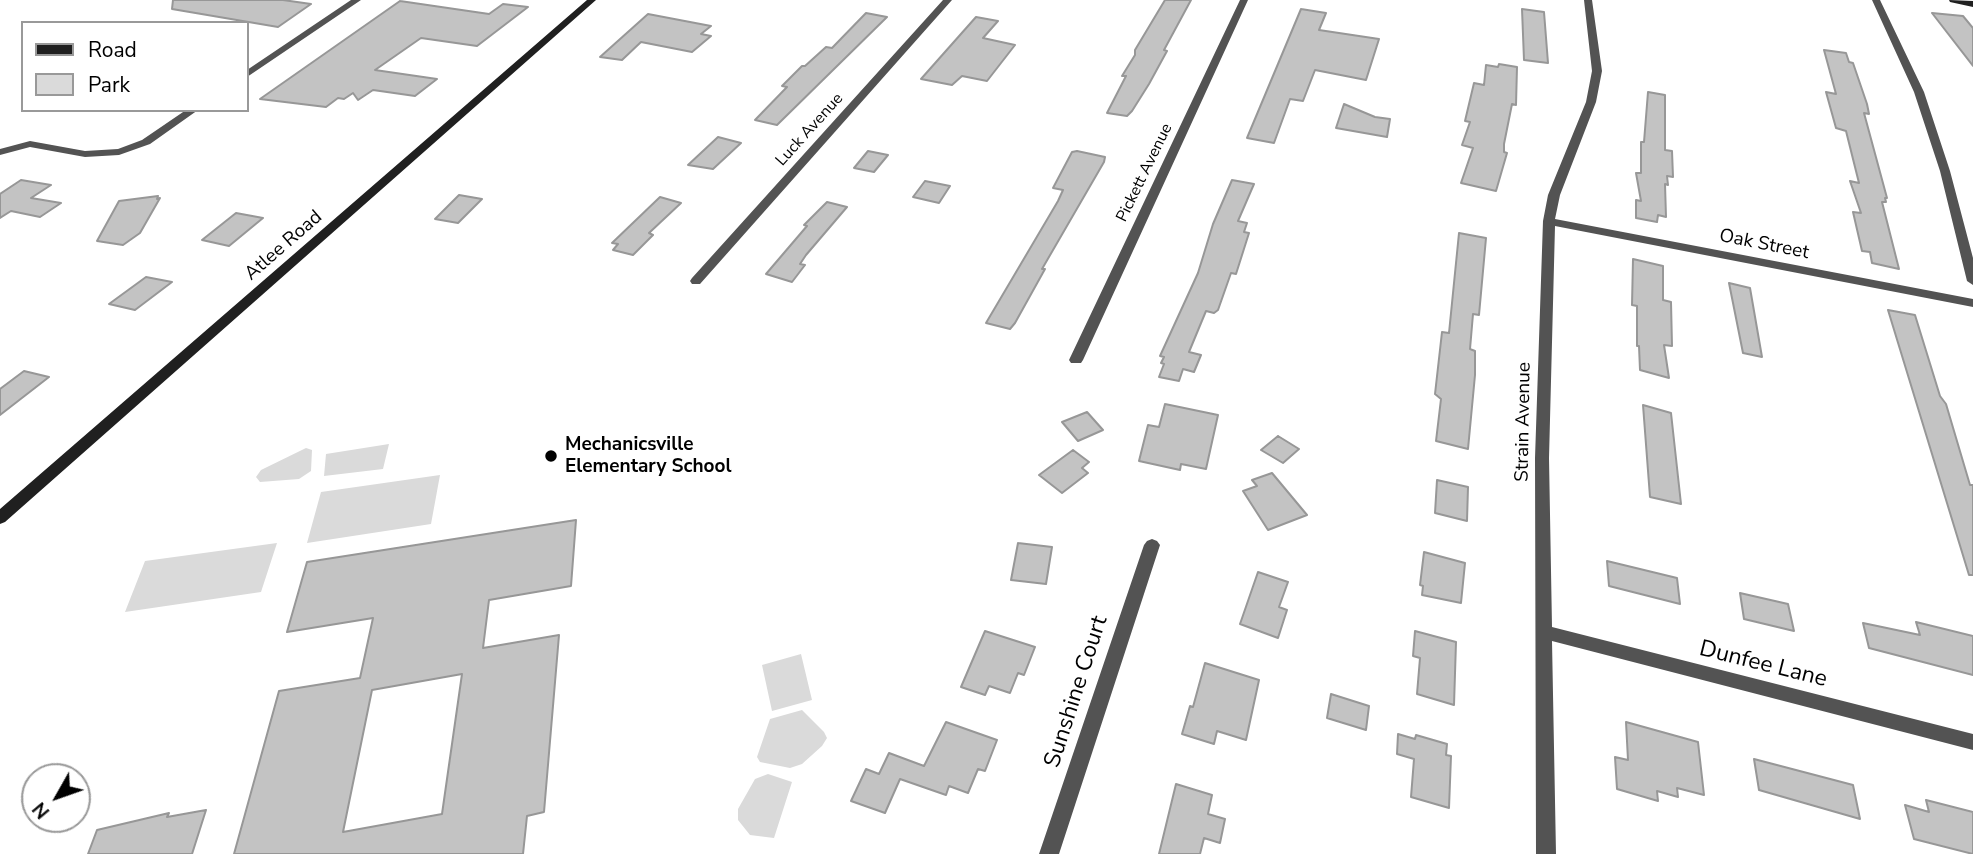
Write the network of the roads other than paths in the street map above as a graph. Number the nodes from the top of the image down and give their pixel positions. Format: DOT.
graph roads {
  1 [pos="357,0"];
  2 [pos="592,0"];
  3 [pos="948,0"];
  4 [pos="1244,0"];
  5 [pos="1588,0"];
  6 [pos="1876,0"];
  7 [pos="1954,0"];
  8 [pos="1973,4"];
  9 [pos="248,73"];
  10 [pos="190,112"];
  11 [pos="0,152"];
  12 [pos="1549,221"];
  13 [pos="695,281"];
  14 [pos="1973,281"];
  15 [pos="1973,303"];
  16 [pos="1076,360"];
  17 [pos="0,518"];
  18 [pos="1152,545"];
  19 [pos="1543,632"];
  20 [pos="1973,742"];
  21 [pos="1049,854"];
  22 [pos="1546,854"];
  1 -- 9 [label="street"];
  2 -- 17 [label="main road, Atlee Road"];
  3 -- 13 [label="street, Luck Avenue"];
  4 -- 16 [label="street, Pickett Avenue"];
  5 -- 12 [label="street, Strain Avenue"];
  6 -- 14 [label="street"];
  7 -- 8 [label="main road"];
  10 -- 11 [label="street"];
  12 -- 15 [label="street, Oak Street"];
  12 -- 19 [label="street, Strain Avenue"];
  18 -- 21 [label="street, Sunshine Court"];
  19 -- 20 [label="street, Dunfee Lane"];
  19 -- 22 [label="street, Strain Avenue"];
}
